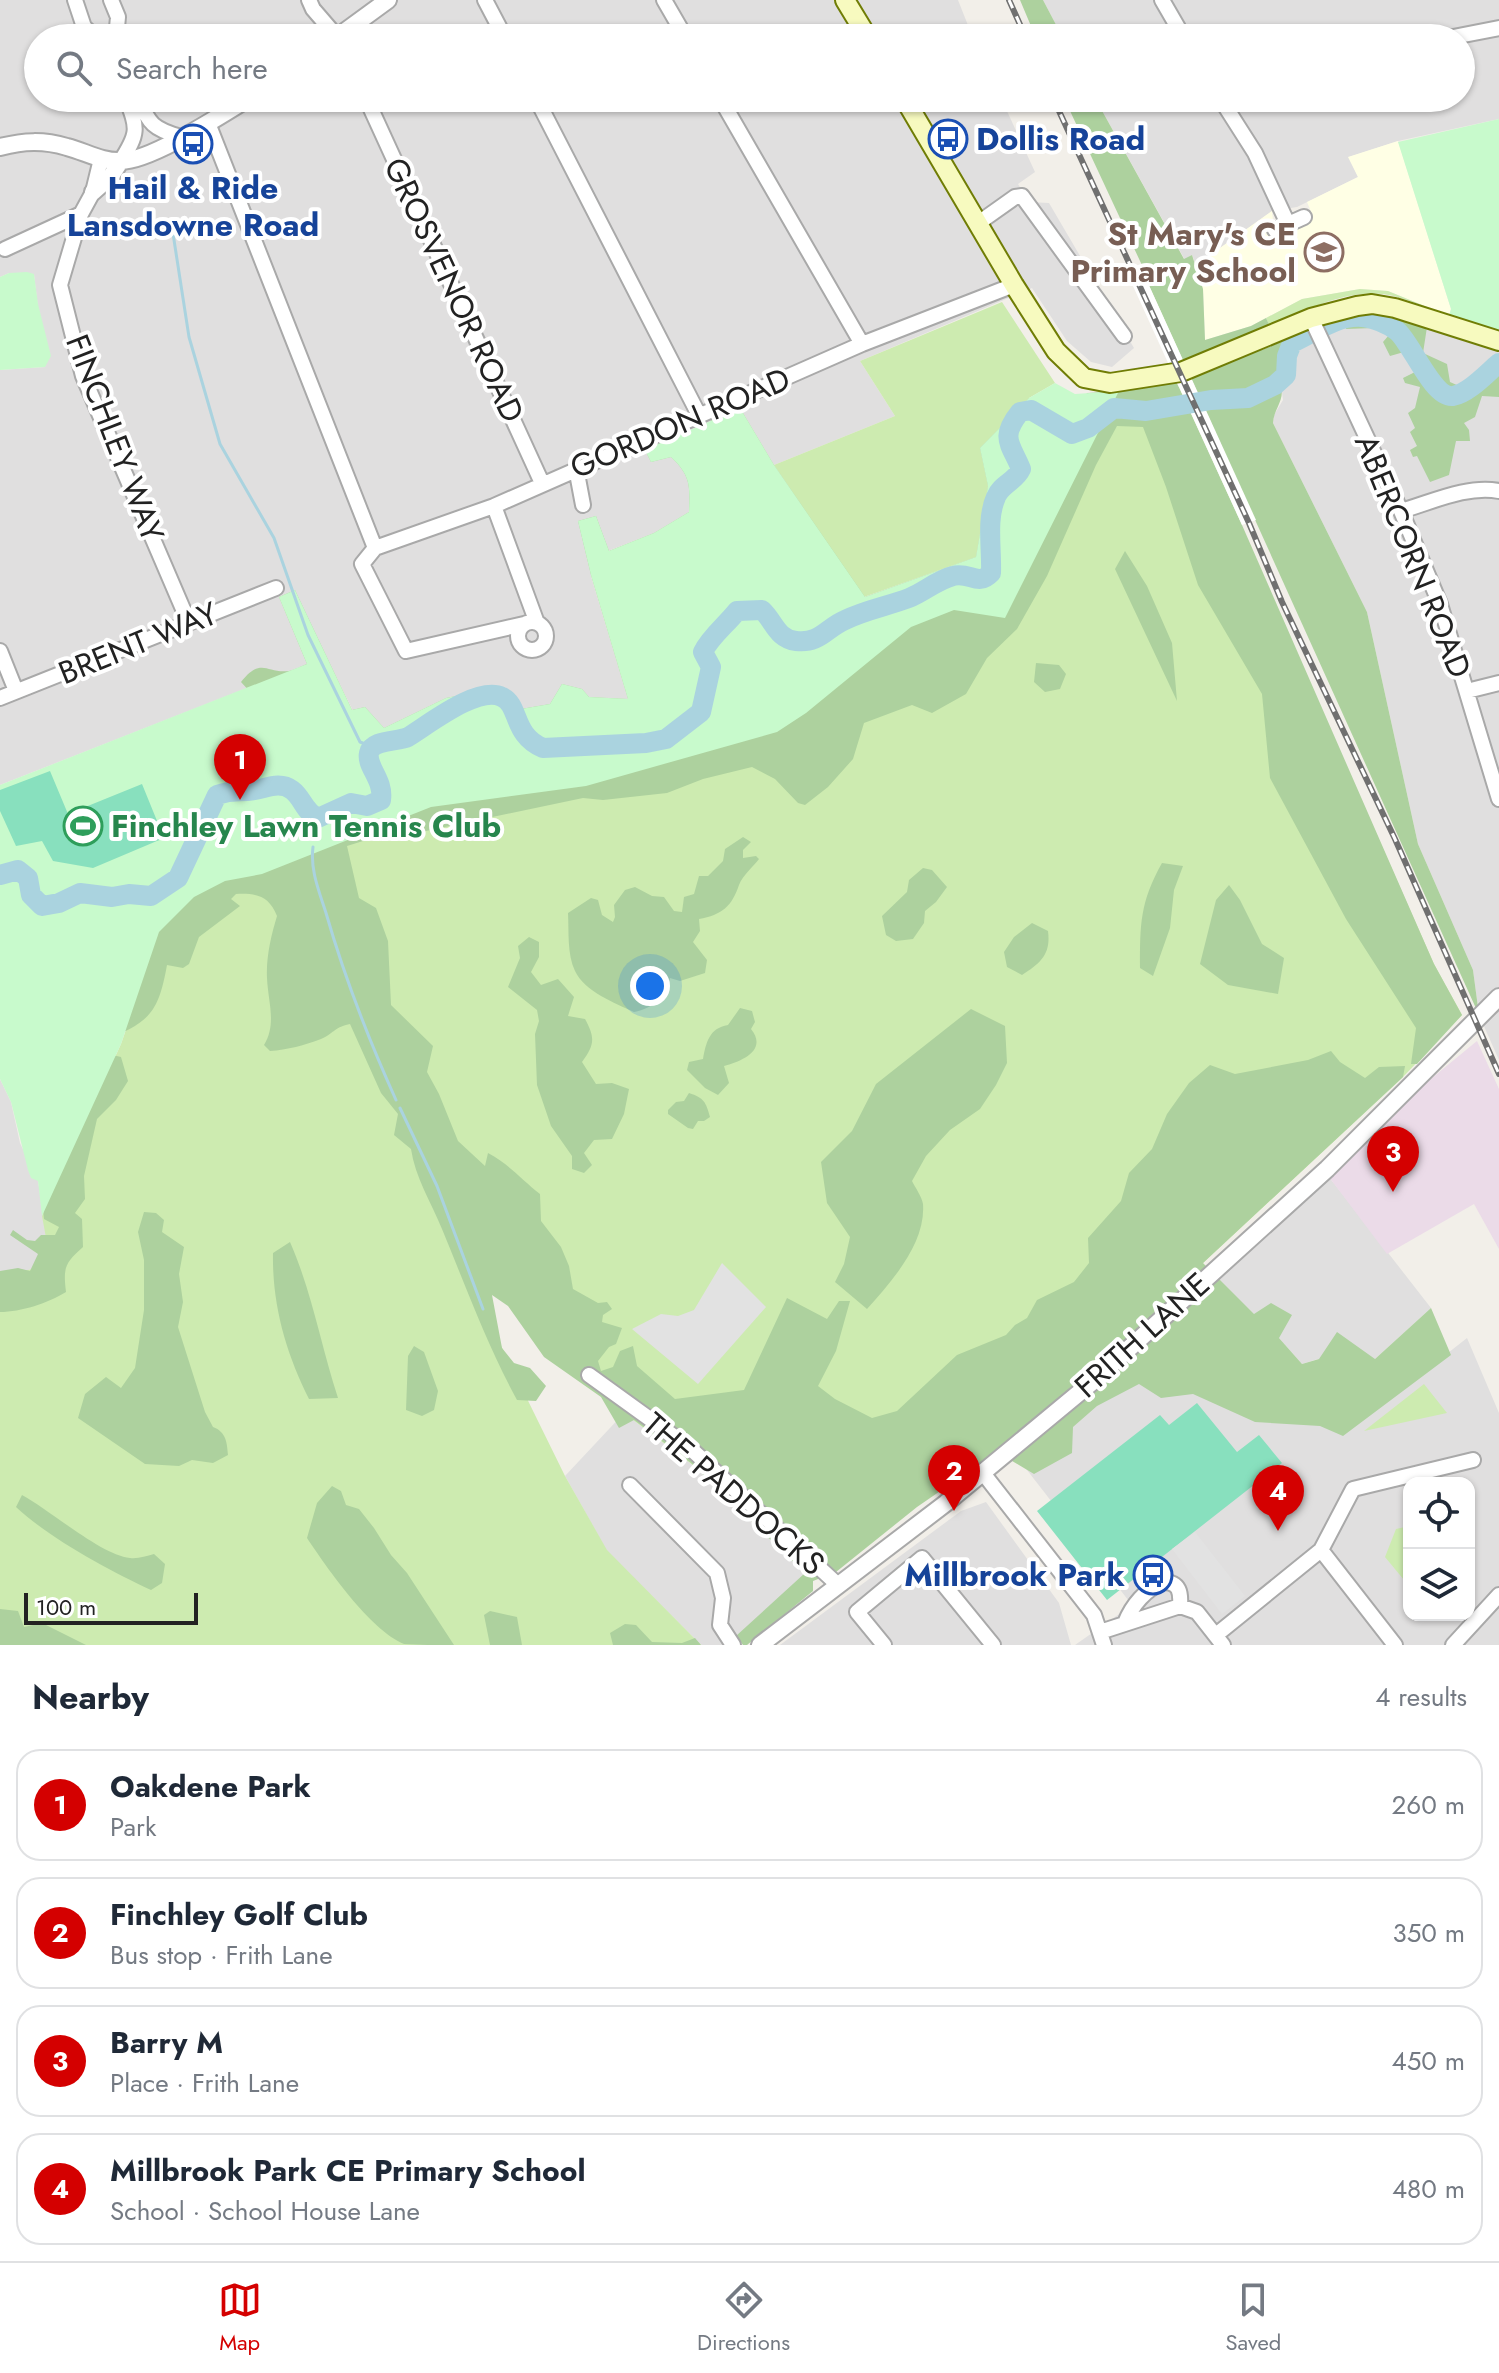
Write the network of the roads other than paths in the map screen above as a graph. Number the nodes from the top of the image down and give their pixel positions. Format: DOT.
graph roads {
  1 [pos="75,0"];
  2 [pos="111,0"];
  3 [pos="309,0"];
  4 [pos="319,0"];
  5 [pos="388,0"];
  6 [pos="485,0"];
  7 [pos="664,0"];
  8 [pos="845,0"];
  9 [pos="1162,0"];
  10 [pos="328,23"];
  11 [pos="83,24"];
  12 [pos="117,24"];
  13 [pos="356,24"];
  14 [pos="498,24"];
  15 [pos="678,24"];
  16 [pos="860,24"];
  17 [pos="1176,24"];
  18 [pos="1499,28"];
  19 [pos="1475,33"];
  20 [pos="132,112"];
  21 [pos="144,112"];
  22 [pos="226,112"];
  23 [pos="372,112"];
  24 [pos="543,112"];
  25 [pos="728,112"];
  26 [pos="912,112"];
  27 [pos="1233,112"];
  28 [pos="208,123"];
  29 [pos="181,137"];
  30 [pos="0,147"];
  31 [pos="101,159"];
  32 [pos="120,162"];
  33 [pos="93,192"];
  34 [pos="81,214"];
  35 [pos="1304,217"];
  36 [pos="977,224"];
  37 [pos="5,249"];
  38 [pos="1014,285"];
  39 [pos="1316,328"];
  40 [pos="1124,336"];
  41 [pos="1499,341"];
  42 [pos="862,344"];
  43 [pos="699,415"];
  44 [pos="576,468"];
  45 [pos="542,483"];
  46 [pos="1499,491"];
  47 [pos="583,505"];
  48 [pos="494,506"];
  49 [pos="1401,511"];
  50 [pos="375,548"];
  51 [pos="276,588"];
  52 [pos="189,623"];
  53 [pos="0,651"];
  54 [pos="1499,683"];
  55 [pos="16,691"];
  56 [pos="1467,691"];
  57 [pos="0,698"];
  58 [pos="1499,799"];
  59 [pos="1499,997"];
  60 [pos="589,1375"];
  61 [pos="1473,1460"];
  62 [pos="983,1473"];
  63 [pos="630,1485"];
  64 [pos="669,1500"];
  65 [pos="656,1512"];
  66 [pos="1321,1550"];
  67 [pos="838,1585"];
  68 [pos="1499,1595"];
  69 [pos="1180,1606"];
  70 [pos="1125,1623"];
  71 [pos="1102,1638"];
  72 [pos="1220,1640"];
  73 [pos="733,1645"];
  74 [pos="760,1645"];
  75 [pos="884,1645"];
  76 [pos="993,1645"];
  77 [pos="1395,1645"];
  78 [pos="1453,1645"];
  1 -- 11 [label="street"];
  2 -- 12 [label="street"];
  3 -- 10 [label="street"];
  4 -- 10 [label="street"];
  5 -- 13 [label="street"];
  6 -- 14 [label="street"];
  7 -- 15 [label="street"];
  8 -- 16 [label="main road"];
  9 -- 17 [label="street"];
  18 -- 19 [label="street"];
  20 -- 32 [label="street"];
  21 -- 29 [label="street"];
  22 -- 28 [label="street"];
  23 -- 45 [label="street, GROSVENOR ROAD"];
  24 -- 43 [label="street"];
  25 -- 42 [label="street"];
  26 -- 36 [label="main road"];
  27 -- 35 [label="street"];
  28 -- 29 [label="street"];
  28 -- 50 [label="street"];
  29 -- 32 [label="street"];
  30 -- 31 [label="street"];
  31 -- 32 [label="street"];
  31 -- 33 [label="street, FINCHLEY WAY"];
  32 -- 33 [label="street"];
  33 -- 34 [label="street, FINCHLEY WAY"];
  34 -- 37 [label="street"];
  34 -- 52 [label="street, FINCHLEY WAY"];
  36 -- 38 [label="main road"];
  36 -- 40 [label="street"];
  38 -- 39 [label="main road"];
  38 -- 42 [label="street, GORDON ROAD"];
  39 -- 41 [label="main road"];
  39 -- 49 [label="street, ABERCORN ROAD"];
  42 -- 43 [label="street, GORDON ROAD"];
  43 -- 44 [label="street, GORDON ROAD"];
  44 -- 45 [label="street, GORDON ROAD"];
  44 -- 47 [label="street"];
  45 -- 48 [label="street, GORDON ROAD"];
  46 -- 49 [label="street"];
  48 -- 50 [label="street, GORDON ROAD"];
  48 -- 50 [label="street"];
  49 -- 56 [label="street, ABERCORN ROAD"];
  51 -- 52 [label="street, BRENT WAY"];
  52 -- 55 [label="street, BRENT WAY"];
  53 -- 55 [label="street"];
  54 -- 56 [label="street"];
  55 -- 57 [label="street, BRENT WAY"];
  56 -- 58 [label="street, ABERCORN ROAD"];
  59 -- 62 [label="street, FRITH LANE"];
  60 -- 67 [label="street, THE PADDOCKS"];
  61 -- 66 [label="street"];
  62 -- 67 [label="street, FRITH LANE"];
  62 -- 71 [label="street"];
  63 -- 65 [label="street"];
  64 -- 65 [label="street"];
  65 -- 73 [label="street"];
  66 -- 72 [label="street"];
  66 -- 77 [label="street"];
  67 -- 74 [label="street, FRITH LANE"];
  68 -- 78 [label="street"];
  69 -- 70 [label="street"];
  69 -- 70 [label="street"];
  69 -- 72 [label="street"];
  70 -- 71 [label="street"];
  75 -- 76 [label="street"];
}
